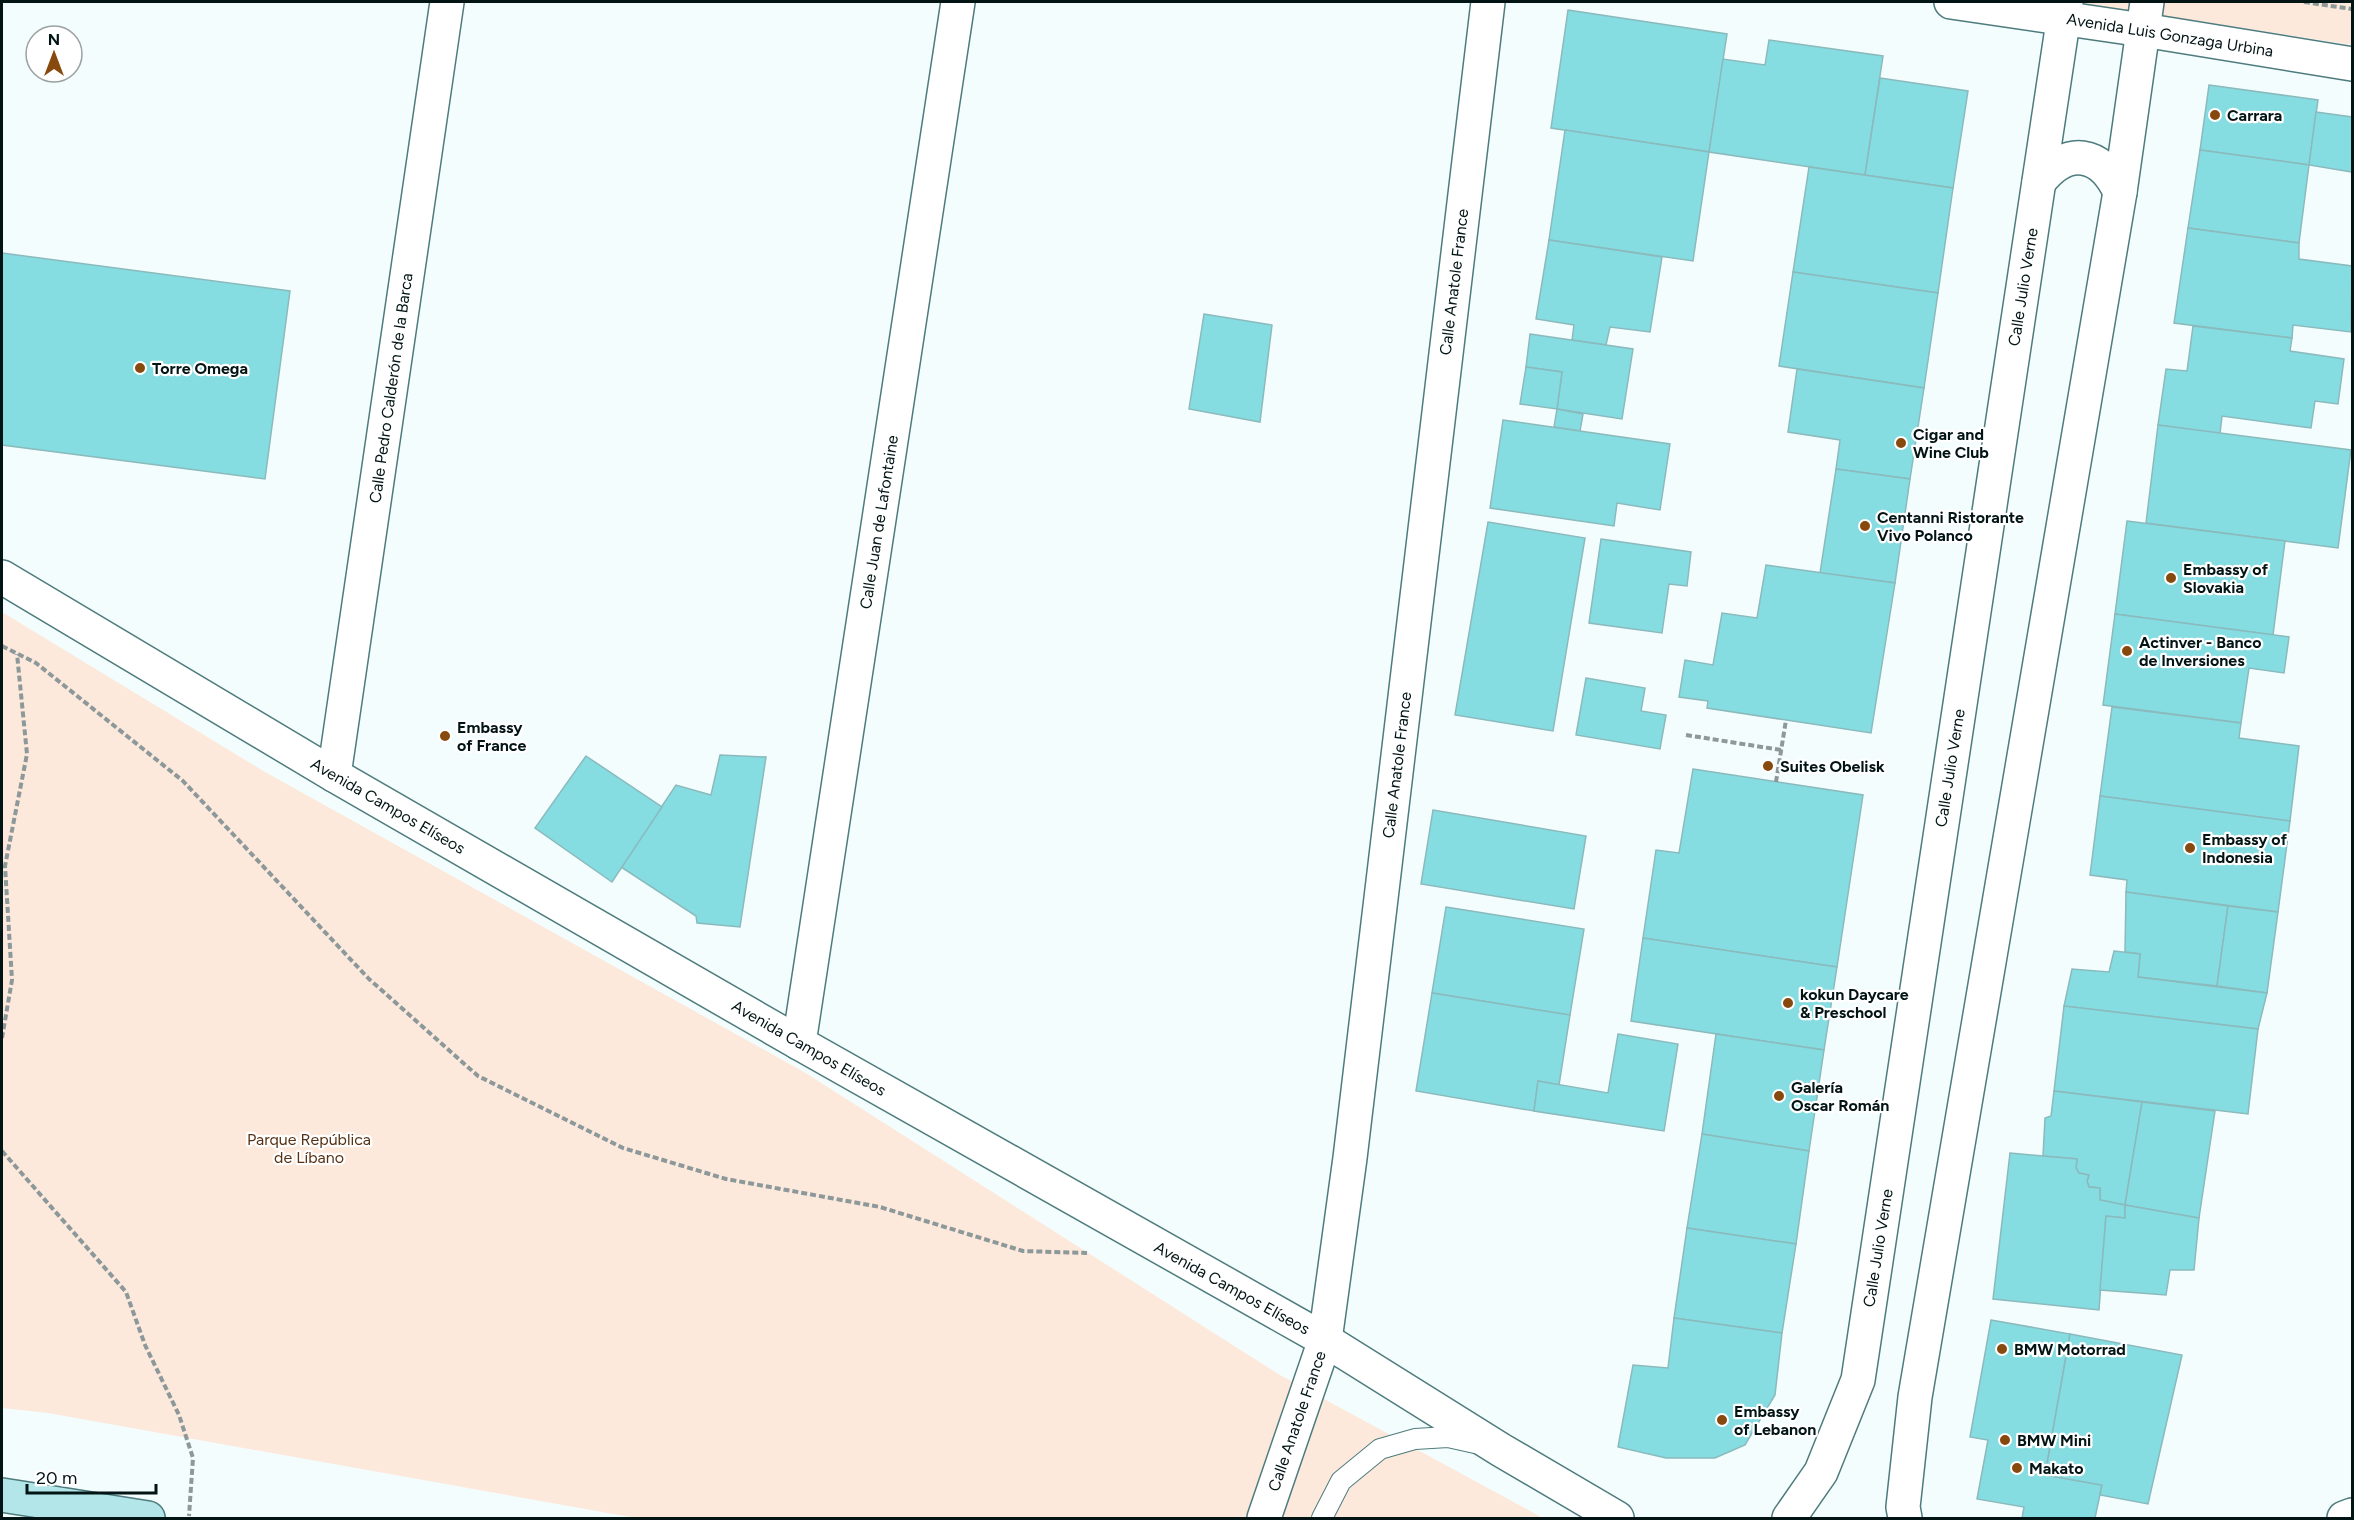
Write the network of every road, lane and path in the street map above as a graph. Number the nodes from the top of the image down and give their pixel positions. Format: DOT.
graph roads {
  1 [pos="447,2"];
  2 [pos="958,2"];
  3 [pos="1488,2"];
  4 [pos="1951,2"];
  5 [pos="2304,2"];
  6 [pos="2352,9"];
  7 [pos="2065,10"];
  8 [pos="2145,16"];
  9 [pos="2352,64"];
  10 [pos="2039,182"];
  11 [pos="2120,192"];
  12 [pos="2,577"];
  13 [pos="2,646"];
  14 [pos="17,653"];
  15 [pos="1785,720"];
  16 [pos="1686,735"];
  17 [pos="1781,750"];
  18 [pos="334,775"];
  19 [pos="1776,782"];
  20 [pos="2,1038"];
  21 [pos="799,1043"];
  22 [pos="2,1151"];
  23 [pos="1091,1253"];
  24 [pos="1324,1340"];
  25 [pos="1501,1450"];
  26 [pos="2,1495"];
  27 [pos="2352,1515"];
  28 [pos="148,1518"];
  29 [pos="189,1518"];
  30 [pos="1264,1518"];
  31 [pos="1322,1518"];
  32 [pos="1617,1518"];
  33 [pos="1790,1518"];
  34 [pos="1905,1518"];
  35 [pos="2344,1518"];
  1 -- 18 [label="street, Calle Pedro Calderón de la Barca"];
  2 -- 21 [label="street, Calle Juan de Lafontaine"];
  3 -- 24 [label="street, Calle Anatole France"];
  4 -- 7 [label="street, Avenida Luis Gonzaga Urbina"];
  5 -- 6 [label="path"];
  7 -- 8 [label="street, Avenida Luis Gonzaga Urbina"];
  7 -- 10 [label="street, Calle Julio Verne"];
  8 -- 9 [label="street, Avenida Luis Gonzaga Urbina"];
  8 -- 11 [label="street"];
  10 -- 11 [label="street"];
  10 -- 33 [label="street, Calle Julio Verne"];
  11 -- 34 [label="street"];
  12 -- 18 [label="street, Avenida Campos Elíseos"];
  13 -- 14 [label="path"];
  14 -- 20 [label="path"];
  14 -- 23 [label="path"];
  15 -- 17 [label="path"];
  16 -- 17 [label="path"];
  17 -- 19 [label="path"];
  18 -- 21 [label="street, Avenida Campos Elíseos"];
  21 -- 24 [label="street, Avenida Campos Elíseos"];
  22 -- 29 [label="path"];
  24 -- 25 [label="street, Avenida Campos Elíseos"];
  24 -- 30 [label="street, Calle Anatole France"];
  25 -- 31 [label="lane"];
  25 -- 32 [label="street, Avenida Campos Elíseos"];
  26 -- 28 [label="main road"];
  27 -- 35 [label="street"];
}
